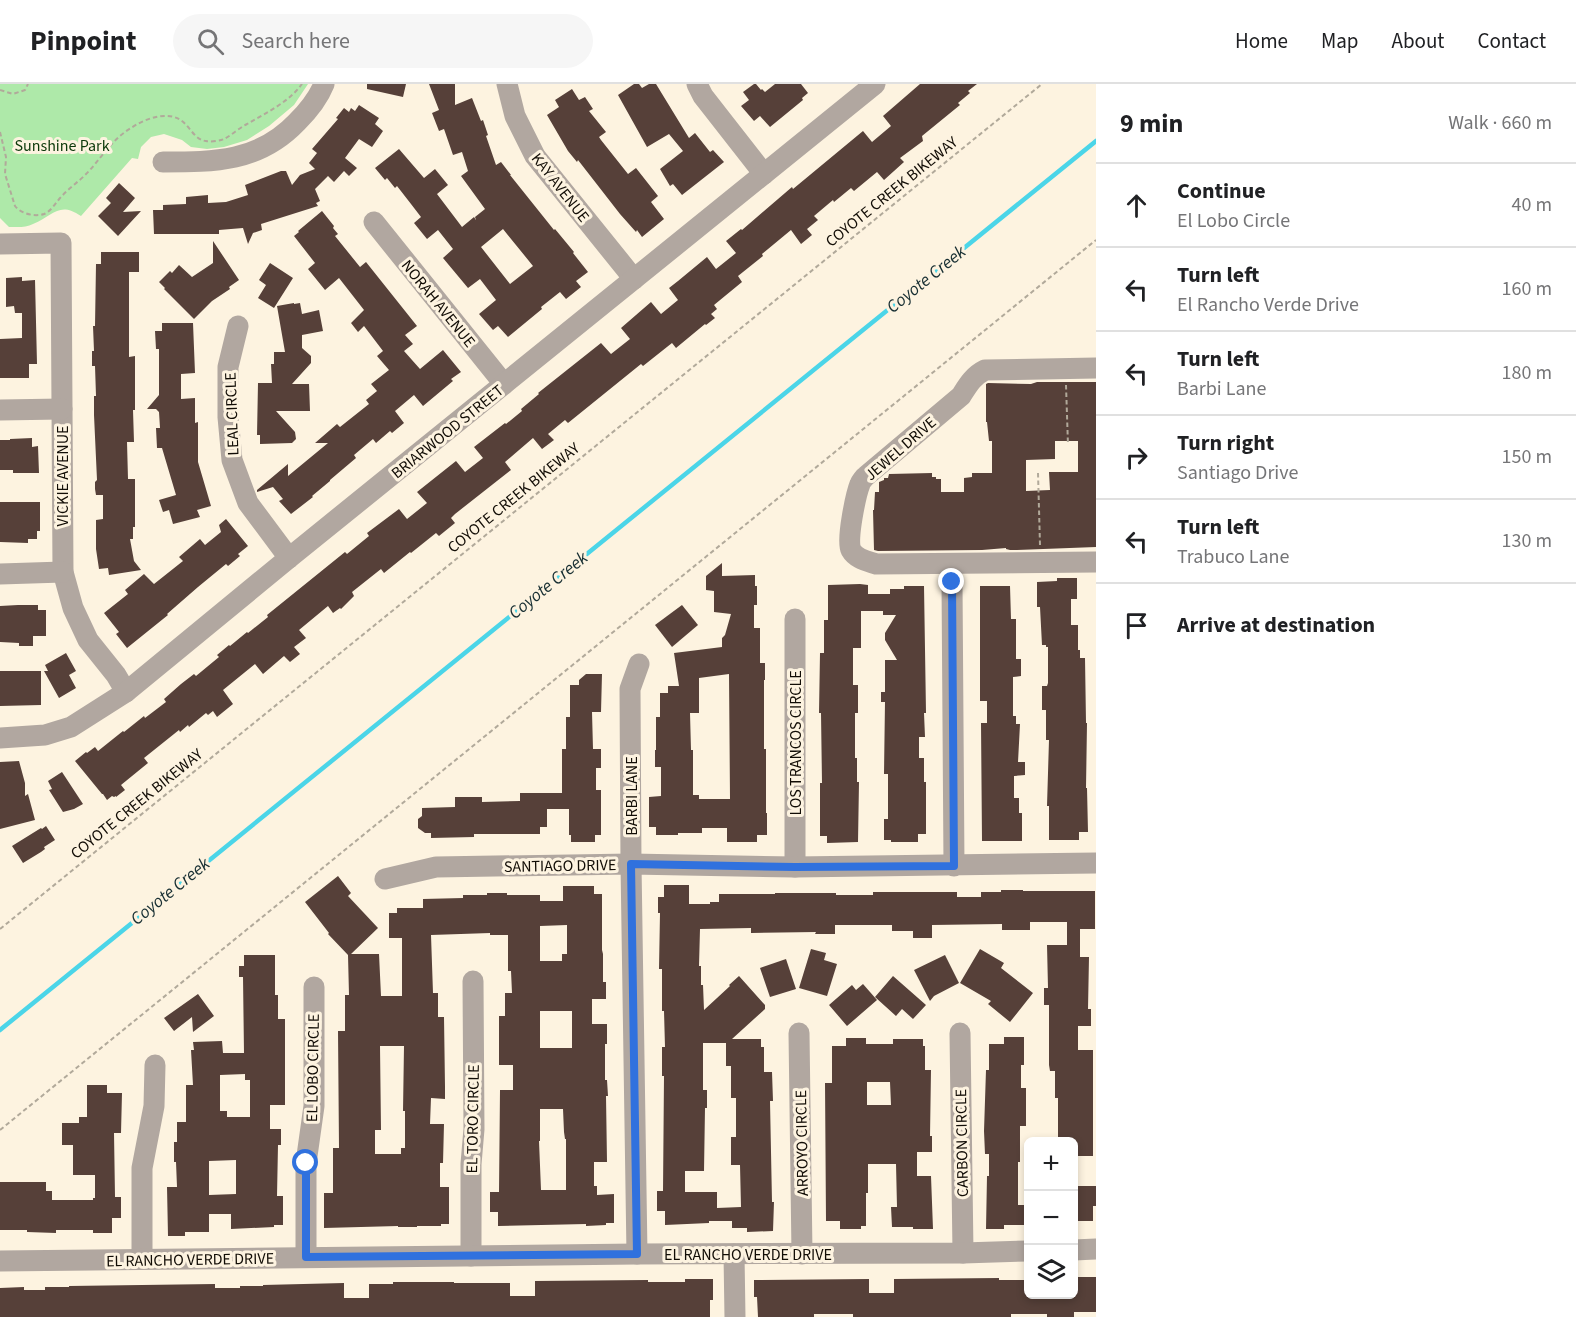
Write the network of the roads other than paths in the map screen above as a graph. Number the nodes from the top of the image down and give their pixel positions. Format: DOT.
graph roads {
  1 [pos="324,84"];
  2 [pos="507,84"];
  3 [pos="697,84"];
  4 [pos="875,84"];
  5 [pos="163,162"];
  6 [pos="764,174"];
  7 [pos="374,222"];
  8 [pos="0,244"];
  9 [pos="634,279"];
  10 [pos="238,326"];
  11 [pos="1096,368"];
  12 [pos="504,384"];
  13 [pos="62,409"];
  14 [pos="0,410"];
  15 [pos="289,558"];
  16 [pos="1096,562"];
  17 [pos="63,572"];
  18 [pos="0,574"];
  19 [pos="952,582"];
  20 [pos="795,619"];
  21 [pos="639,664"];
  22 [pos="126,692"];
  23 [pos="0,738"];
  24 [pos="1096,863"];
  25 [pos="631,864"];
  26 [pos="954,866"];
  27 [pos="795,867"];
  28 [pos="385,879"];
  29 [pos="473,981"];
  30 [pos="314,987"];
  31 [pos="799,1033"];
  32 [pos="960,1033"];
  33 [pos="155,1065"];
  34 [pos="1096,1249"];
  35 [pos="1078,1250"];
  36 [pos="1024,1251"];
  37 [pos="963,1253"];
  38 [pos="637,1254"];
  39 [pos="734,1254"];
  40 [pos="802,1254"];
  41 [pos="471,1256"];
  42 [pos="306,1257"];
  43 [pos="142,1259"];
  44 [pos="0,1261"];
  45 [pos="735,1317"];
  1 -- 5 [label="street"];
  2 -- 9 [label="street, KAY AVENUE"];
  3 -- 6 [label="street"];
  4 -- 6 [label="street, BRIARWOOD STREET"];
  6 -- 9 [label="street, BRIARWOOD STREET"];
  7 -- 12 [label="street, NORAH AVENUE"];
  8 -- 13 [label="street, VICKIE AVENUE"];
  9 -- 12 [label="street, BRIARWOOD STREET"];
  10 -- 15 [label="street, LEAL CIRCLE"];
  11 -- 16 [label="street, JEWEL DRIVE"];
  12 -- 15 [label="street, BRIARWOOD STREET"];
  13 -- 14 [label="street"];
  13 -- 17 [label="street, VICKIE AVENUE"];
  15 -- 22 [label="street, BRIARWOOD STREET"];
  17 -- 18 [label="street"];
  17 -- 22 [label="street, VICKIE AVENUE"];
  19 -- 26 [label="street"];
  20 -- 27 [label="street, LOS TRANCOS CIRCLE"];
  21 -- 25 [label="street, BARBI LANE"];
  22 -- 23 [label="street, BRIARWOOD STREET"];
  24 -- 26 [label="street, SANTIAGO DRIVE"];
  25 -- 27 [label="street, SANTIAGO DRIVE"];
  25 -- 28 [label="street, SANTIAGO DRIVE"];
  25 -- 38 [label="street, BARBI LANE"];
  26 -- 27 [label="street, SANTIAGO DRIVE"];
  29 -- 41 [label="street, EL TORO CIRCLE"];
  30 -- 42 [label="street, EL LOBO CIRCLE"];
  31 -- 40 [label="street, ARROYO CIRCLE"];
  32 -- 37 [label="street, CARBON CIRCLE"];
  33 -- 43 [label="street"];
  34 -- 35 [label="street"];
  36 -- 37 [label="street, EL RANCHO VERDE DRIVE"];
  37 -- 40 [label="street, EL RANCHO VERDE DRIVE"];
  38 -- 39 [label="street, EL RANCHO VERDE DRIVE"];
  38 -- 41 [label="street, EL RANCHO VERDE DRIVE"];
  39 -- 40 [label="street, EL RANCHO VERDE DRIVE"];
  39 -- 45 [label="street"];
  41 -- 42 [label="street, EL RANCHO VERDE DRIVE"];
  42 -- 43 [label="street, EL RANCHO VERDE DRIVE"];
  43 -- 44 [label="street, EL RANCHO VERDE DRIVE"];
}
